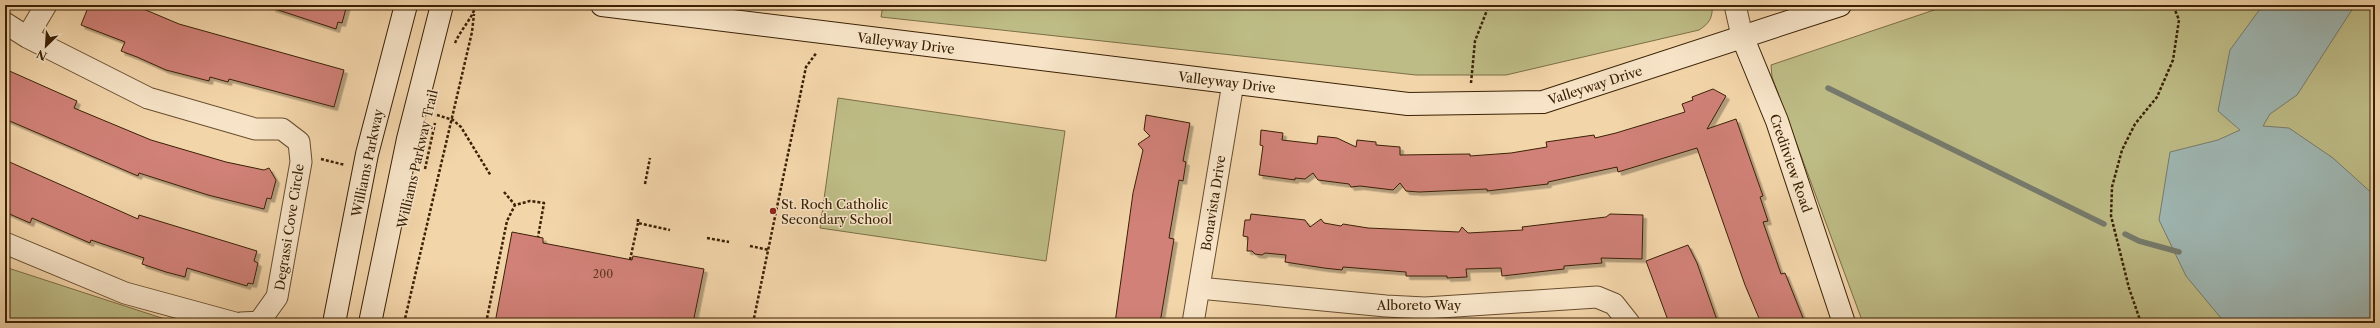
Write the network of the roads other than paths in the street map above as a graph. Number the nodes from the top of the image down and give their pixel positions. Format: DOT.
graph roads {
  1 [pos="46,5"];
  2 [pos="406,5"];
  3 [pos="442,5"];
  4 [pos="602,5"];
  5 [pos="1735,5"];
  6 [pos="1840,5"];
  7 [pos="5,23"];
  8 [pos="1742,36"];
  9 [pos="27,37"];
  10 [pos="1233,83"];
  11 [pos="5,243"];
  12 [pos="1199,288"];
  13 [pos="1403,315"];
  14 [pos="235,323"];
  15 [pos="241,323"];
  16 [pos="334,323"];
  17 [pos="370,323"];
  18 [pos="1193,323"];
  19 [pos="1629,323"];
  20 [pos="1844,323"];
  1 -- 9 [label="street"];
  2 -- 16 [label="street, Williams Parkway"];
  3 -- 17 [label="street"];
  4 -- 10 [label="street, Valleyway Drive"];
  5 -- 8 [label="street, Creditview Road"];
  6 -- 8 [label="street, Valleyway Drive"];
  7 -- 9 [label="street, Degrassi Cove Circle"];
  8 -- 10 [label="street, Valleyway Drive"];
  8 -- 20 [label="street, Creditview Road"];
  9 -- 15 [label="street, Degrassi Cove Circle"];
  10 -- 12 [label="street, Bonavista Drive"];
  11 -- 14 [label="street"];
  12 -- 13 [label="street, Alboreto Way"];
  12 -- 18 [label="street, Bonavista Drive"];
  13 -- 19 [label="street, Alboreto Way"];
}
